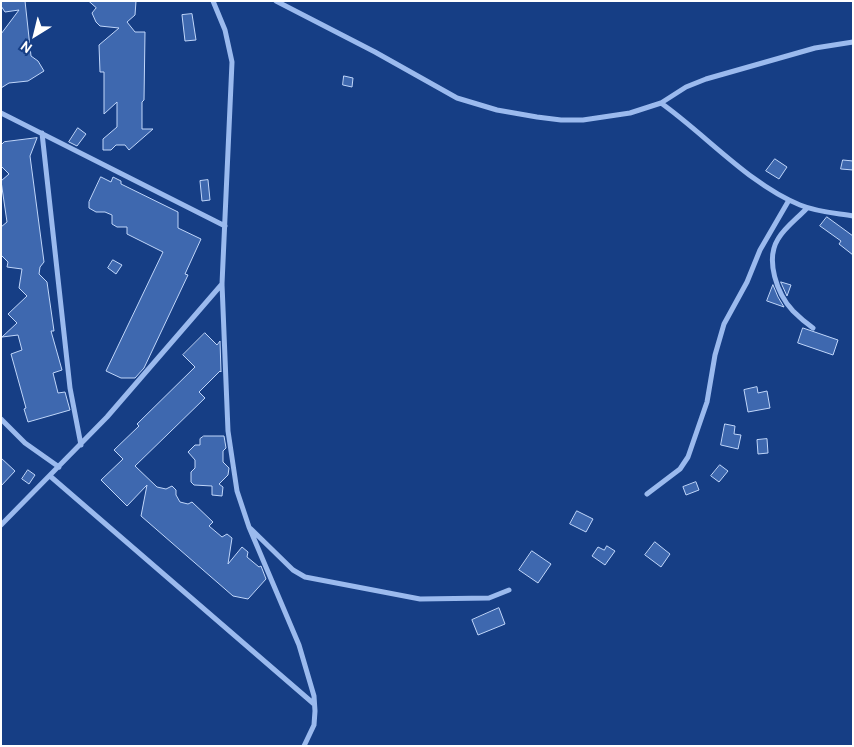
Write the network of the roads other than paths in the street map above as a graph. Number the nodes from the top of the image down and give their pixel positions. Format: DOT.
graph roads {
  1 [pos="213,1"];
  2 [pos="276,1"];
  3 [pos="853,42"];
  4 [pos="661,103"];
  5 [pos="1,113"];
  6 [pos="42,134"];
  7 [pos="789,200"];
  8 [pos="807,208"];
  9 [pos="853,216"];
  10 [pos="225,226"];
  11 [pos="222,284"];
  12 [pos="813,328"];
  13 [pos="1,419"];
  14 [pos="81,445"];
  15 [pos="59,467"];
  16 [pos="50,476"];
  17 [pos="647,494"];
  18 [pos="1,525"];
  19 [pos="249,527"];
  20 [pos="509,590"];
  21 [pos="314,704"];
  22 [pos="304,746"];
  1 -- 10 [label="street"];
  2 -- 4 [label="street"];
  3 -- 4 [label="street"];
  4 -- 7 [label="street"];
  5 -- 6 [label="street"];
  6 -- 10 [label="street"];
  6 -- 14 [label="street"];
  7 -- 8 [label="street"];
  7 -- 17 [label="street"];
  8 -- 9 [label="street"];
  8 -- 12 [label="street"];
  10 -- 11 [label="street"];
  11 -- 14 [label="street"];
  11 -- 19 [label="street"];
  13 -- 15 [label="street"];
  14 -- 15 [label="street"];
  15 -- 16 [label="street"];
  16 -- 18 [label="street"];
  16 -- 21 [label="street"];
  19 -- 20 [label="street"];
  19 -- 21 [label="street"];
  21 -- 22 [label="street"];
}
